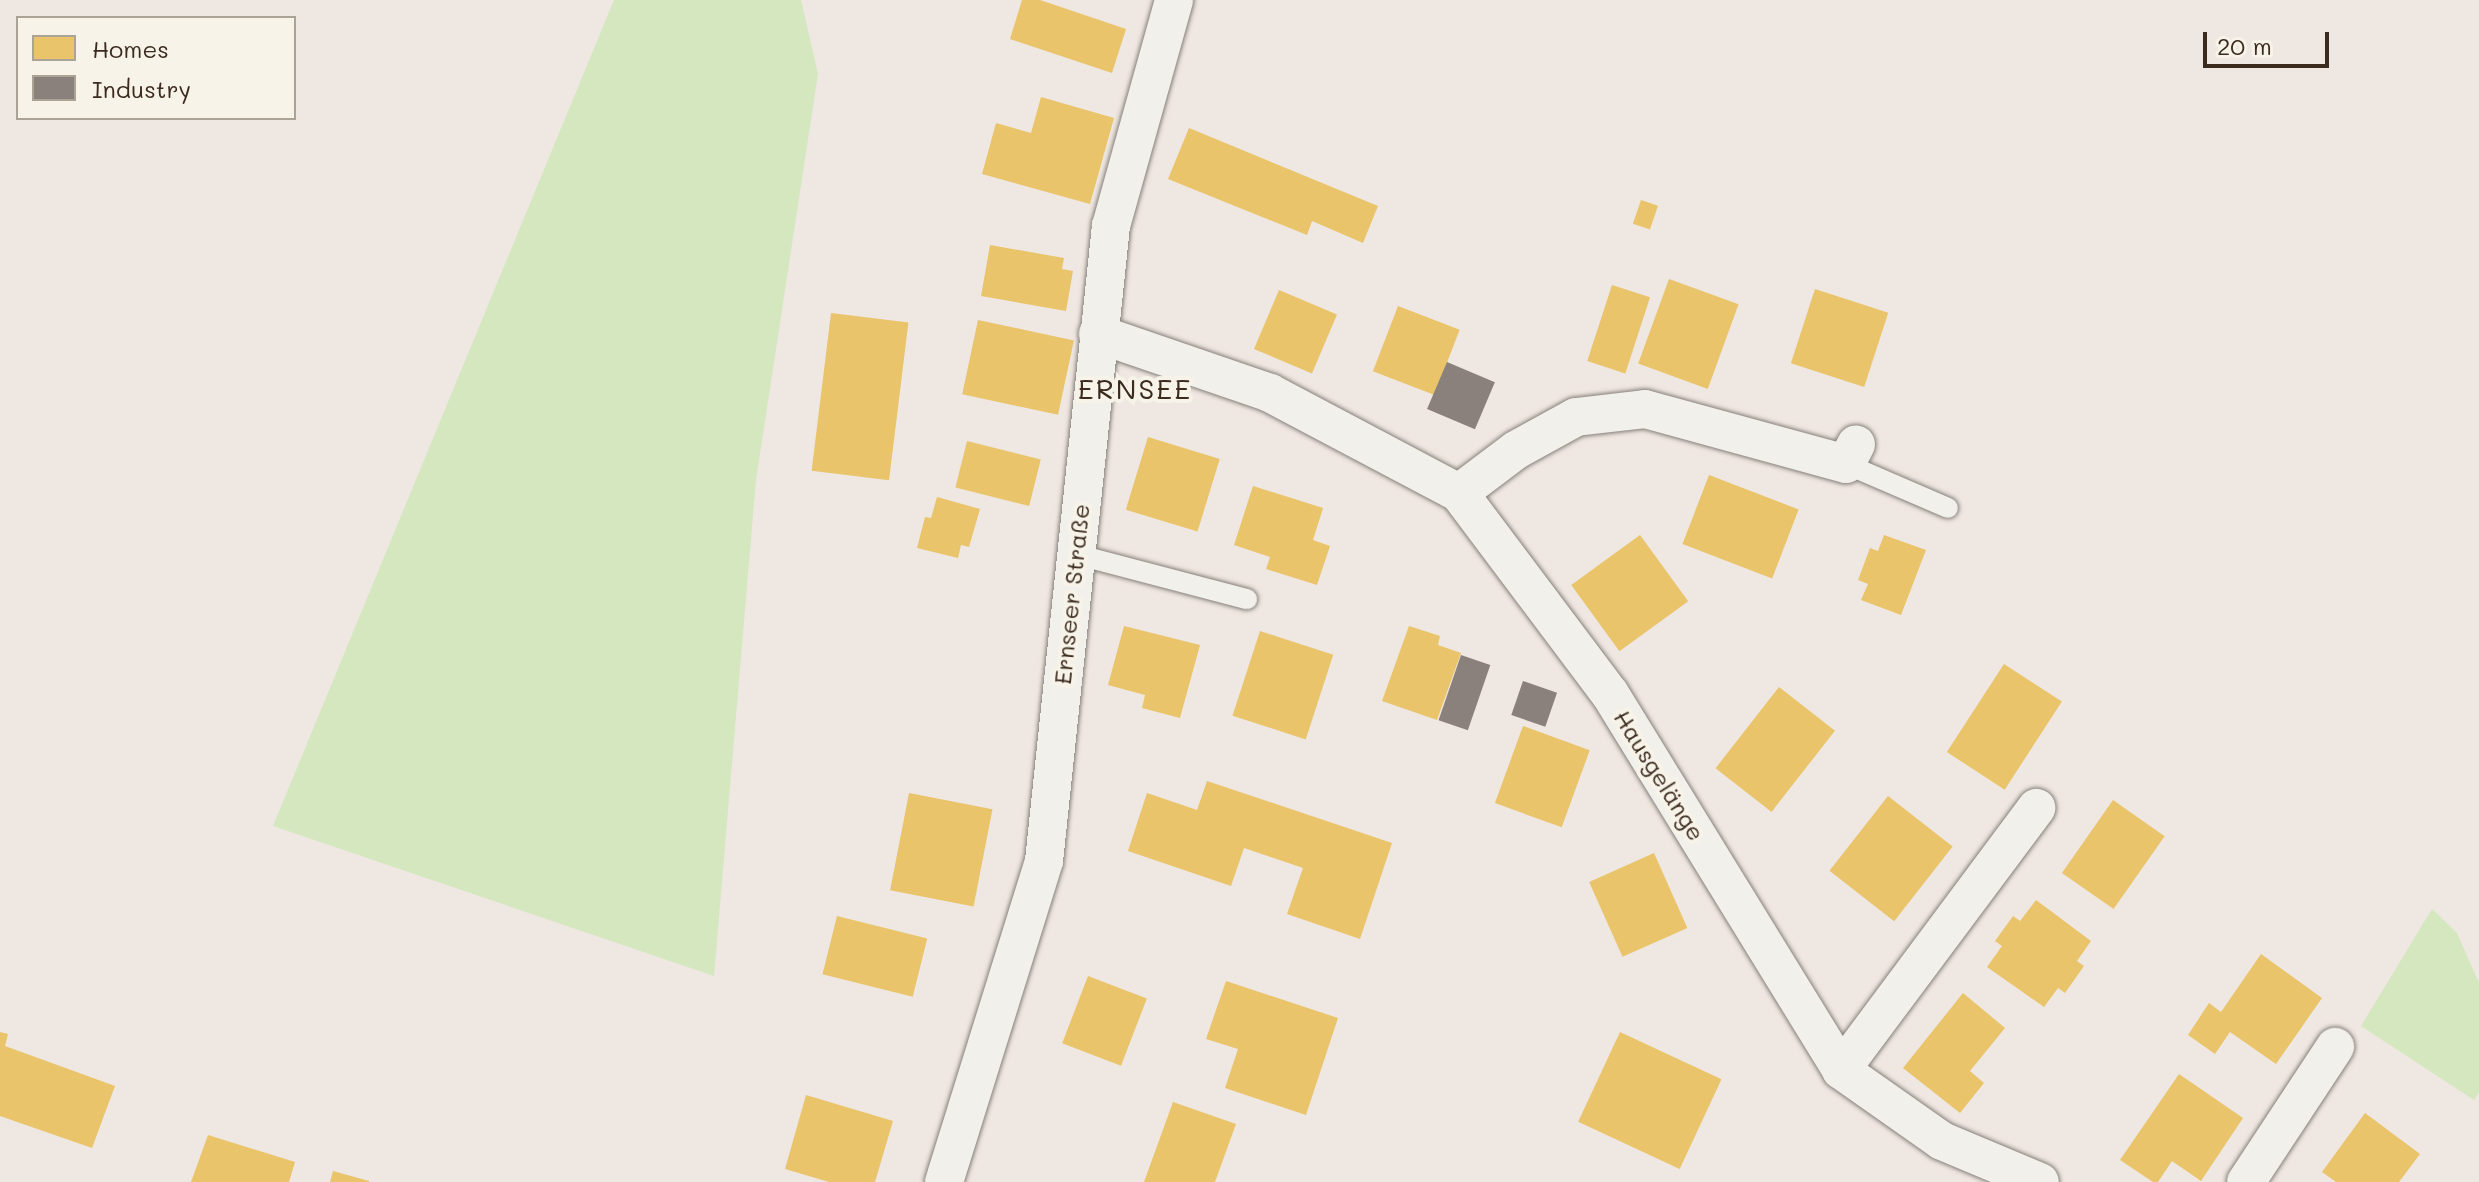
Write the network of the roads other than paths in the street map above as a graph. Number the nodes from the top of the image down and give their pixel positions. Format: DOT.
graph roads {
  1 [pos="1174,0"];
  2 [pos="1098,334"];
  3 [pos="1851,454"];
  4 [pos="1459,493"];
  5 [pos="1948,508"];
  6 [pos="1075,554"];
  7 [pos="1247,599"];
  8 [pos="2036,808"];
  9 [pos="2335,1047"];
  10 [pos="1841,1070"];
  11 [pos="944,1182"];
  12 [pos="2040,1182"];
  13 [pos="2246,1182"];
  1 -- 2 [label="street, Ernseer Straße"];
  2 -- 4 [label="street, Hausgelänge"];
  2 -- 6 [label="street, Ernseer Straße"];
  3 -- 4 [label="street"];
  3 -- 5 [label="lane"];
  4 -- 10 [label="street, Hausgelänge"];
  6 -- 7 [label="lane"];
  6 -- 11 [label="street, Ernseer Straße"];
  8 -- 10 [label="street"];
  9 -- 13 [label="street"];
  10 -- 12 [label="street, Hausgelänge"];
}
